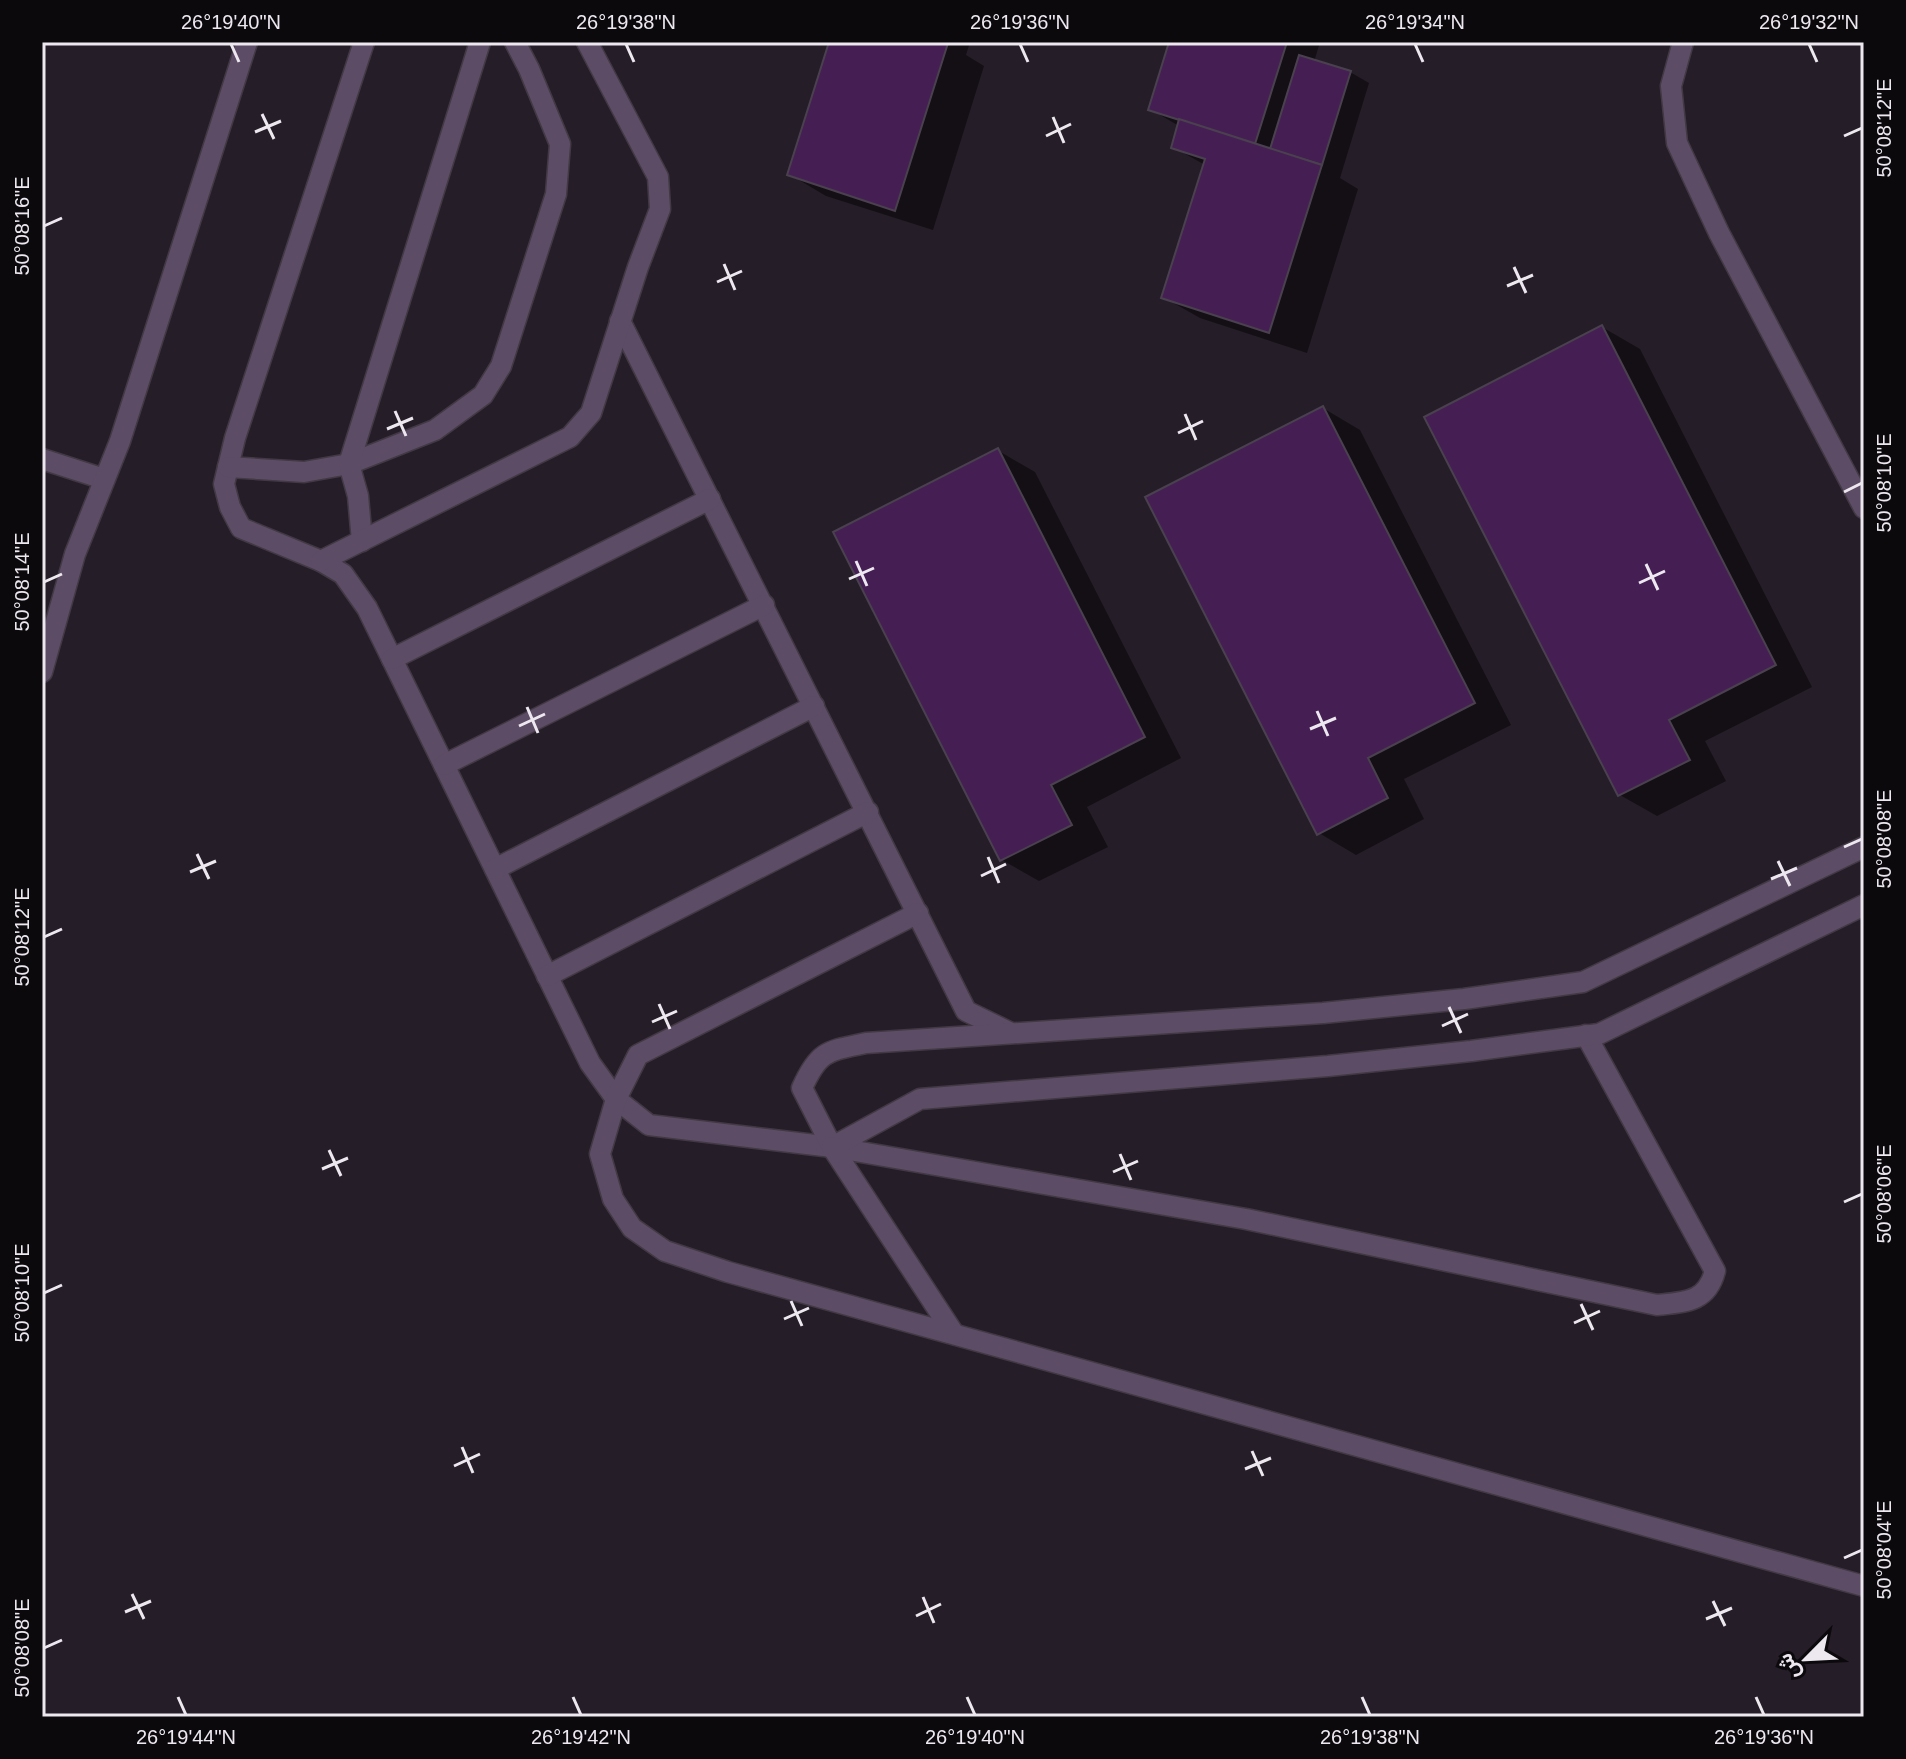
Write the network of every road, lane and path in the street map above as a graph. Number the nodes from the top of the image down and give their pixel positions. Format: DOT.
graph roads {
  1 [pos="247,42"];
  2 [pos="364,42"];
  3 [pos="480,42"];
  4 [pos="515,42"];
  5 [pos="587,42"];
  6 [pos="1683,42"];
  7 [pos="620,321"];
  8 [pos="42,459"];
  9 [pos="349,464"];
  10 [pos="228,467"];
  11 [pos="104,479"];
  12 [pos="710,499"];
  13 [pos="1864,508"];
  14 [pos="362,541"];
  15 [pos="321,561"];
  16 [pos="764,605"];
  17 [pos="392,659"];
  18 [pos="42,672"];
  19 [pos="814,706"];
  20 [pos="444,765"];
  21 [pos="868,812"];
  22 [pos="1864,847"];
  23 [pos="495,869"];
  24 [pos="1864,905"];
  25 [pos="918,913"];
  26 [pos="547,976"];
  27 [pos="1013,1034"];
  28 [pos="1586,1035"];
  29 [pos="616,1099"];
  30 [pos="832,1147"];
  31 [pos="954,1334"];
  32 [pos="1864,1586"];
  1 -- 11 [label="lane"];
  2 -- 10 [label="lane"];
  3 -- 9 [label="lane"];
  4 -- 9 [label="lane"];
  5 -- 7 [label="lane"];
  6 -- 13 [label="lane"];
  7 -- 12 [label="lane"];
  7 -- 14 [label="lane"];
  8 -- 11 [label="lane"];
  9 -- 10 [label="lane"];
  9 -- 14 [label="lane"];
  10 -- 15 [label="lane"];
  11 -- 18 [label="lane"];
  12 -- 16 [label="lane"];
  12 -- 17 [label="lane"];
  14 -- 15 [label="lane"];
  15 -- 17 [label="lane"];
  16 -- 19 [label="lane"];
  16 -- 20 [label="lane"];
  17 -- 20 [label="lane"];
  19 -- 21 [label="lane"];
  19 -- 23 [label="lane"];
  20 -- 23 [label="lane"];
  21 -- 25 [label="lane"];
  21 -- 26 [label="lane"];
  22 -- 27 [label="lane"];
  23 -- 26 [label="lane"];
  24 -- 28 [label="lane"];
  25 -- 27 [label="lane"];
  25 -- 29 [label="lane"];
  26 -- 29 [label="lane"];
  27 -- 30 [label="lane"];
  28 -- 30 [label="lane"];
  28 -- 30 [label="lane"];
  29 -- 30 [label="lane"];
  29 -- 31 [label="lane"];
  30 -- 31 [label="lane"];
  31 -- 32 [label="lane"];
}
